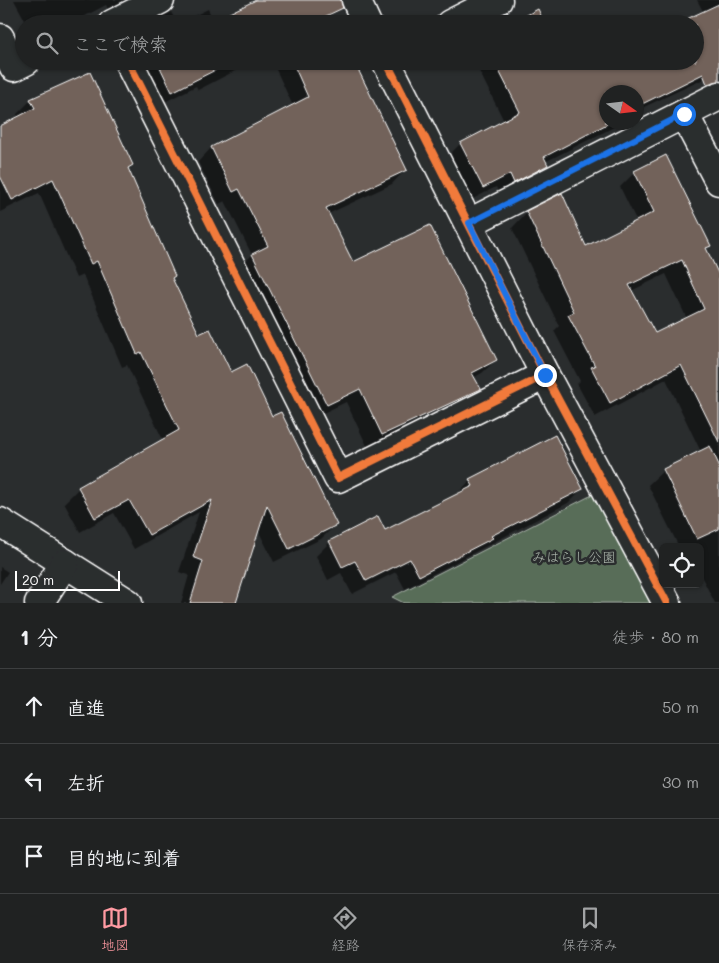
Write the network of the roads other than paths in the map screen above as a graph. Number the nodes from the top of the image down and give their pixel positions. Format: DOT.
graph roads {
  1 [pos="160,0"];
  2 [pos="356,0"];
  3 [pos="498,0"];
  4 [pos="130,15"];
  5 [pos="363,15"];
  6 [pos="468,15"];
  7 [pos="0,38"];
  8 [pos="15,66"];
  9 [pos="133,70"];
  10 [pos="391,70"];
  11 [pos="719,96"];
  12 [pos="684,114"];
  13 [pos="719,181"];
  14 [pos="469,223"];
  15 [pos="545,375"];
  16 [pos="0,522"];
  17 [pos="65,563"];
  18 [pos="40,603"];
  19 [pos="128,603"];
  20 [pos="667,603"];
  1 -- 4 [label="street"];
  2 -- 5 [label="street"];
  3 -- 6 [label="street"];
  7 -- 8 [label="street"];
  9 -- 15 [label="street"];
  10 -- 14 [label="street"];
  11 -- 12 [label="street"];
  12 -- 13 [label="street"];
  12 -- 14 [label="street"];
  14 -- 15 [label="street"];
  15 -- 20 [label="street"];
  16 -- 17 [label="street"];
  17 -- 18 [label="street"];
  17 -- 19 [label="street"];
}
